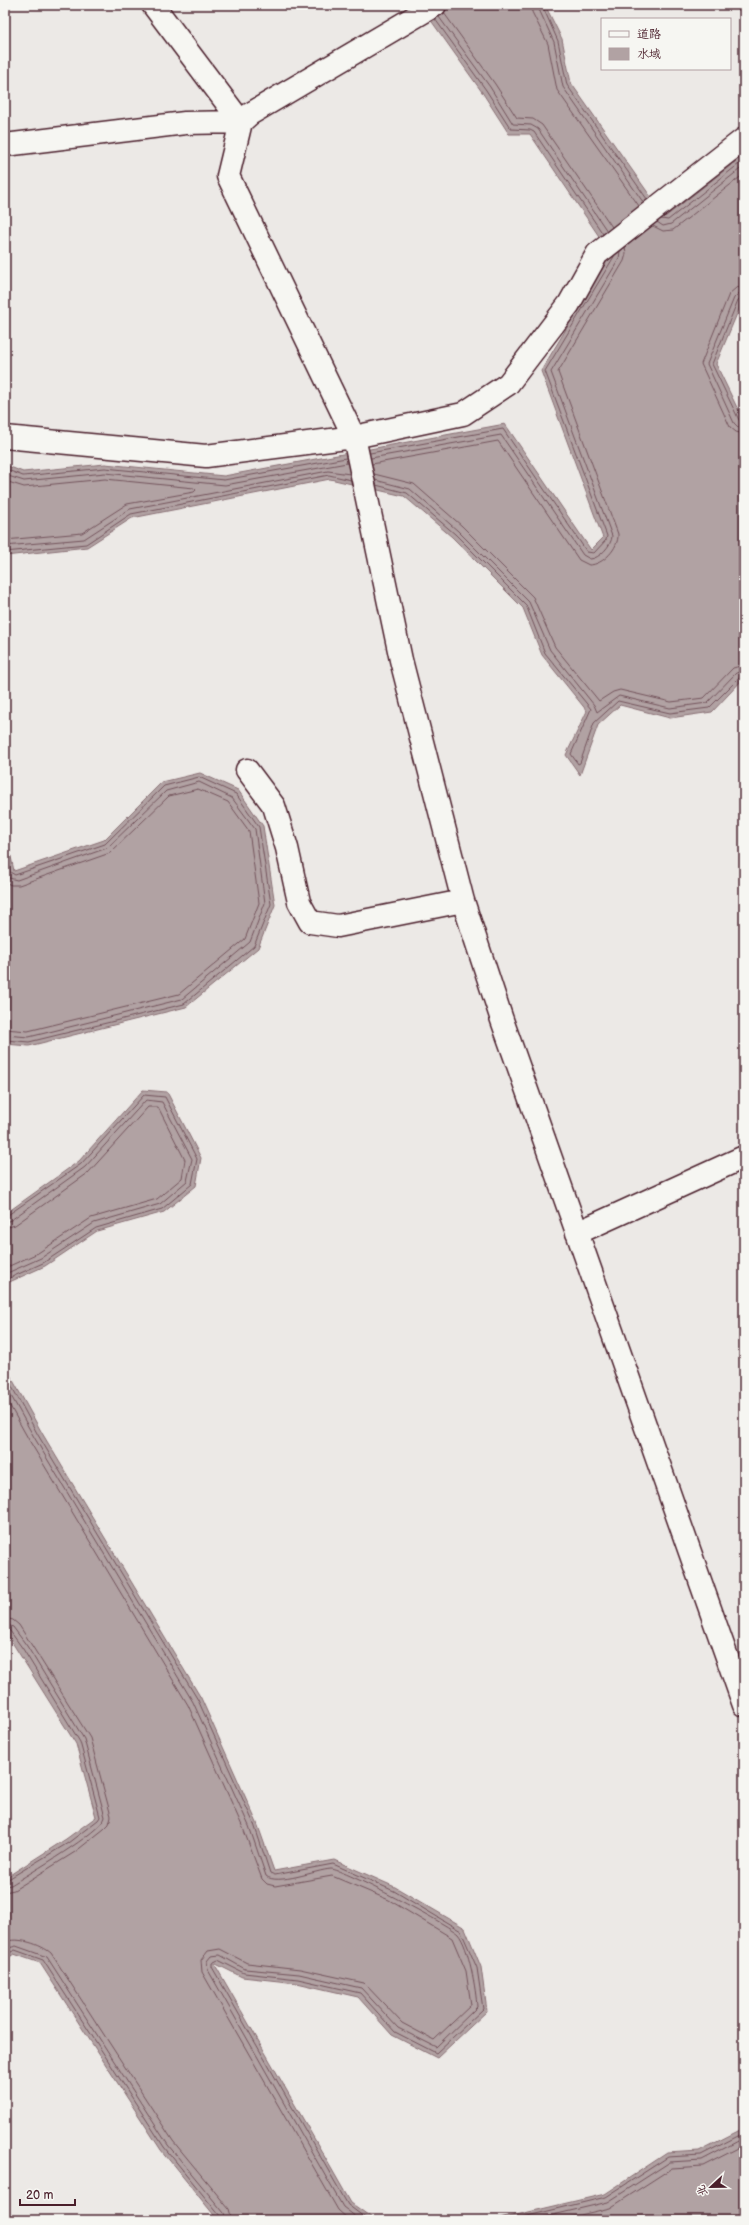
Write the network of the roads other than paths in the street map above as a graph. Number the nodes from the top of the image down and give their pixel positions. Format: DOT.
graph roads {
  1 [pos="153,5"];
  2 [pos="427,10"];
  3 [pos="241,122"];
  4 [pos="744,139"];
  5 [pos="5,145"];
  6 [pos="5,437"];
  7 [pos="355,443"];
  8 [pos="247,770"];
  9 [pos="463,900"];
  10 [pos="744,1157"];
  11 [pos="577,1232"];
  12 [pos="744,1705"];
  1 -- 3 [label="street"];
  2 -- 3 [label="street"];
  3 -- 5 [label="street"];
  3 -- 7 [label="street"];
  4 -- 7 [label="street"];
  6 -- 7 [label="street"];
  7 -- 9 [label="street"];
  8 -- 9 [label="street"];
  9 -- 11 [label="street"];
  10 -- 11 [label="street"];
  11 -- 12 [label="street"];
}
